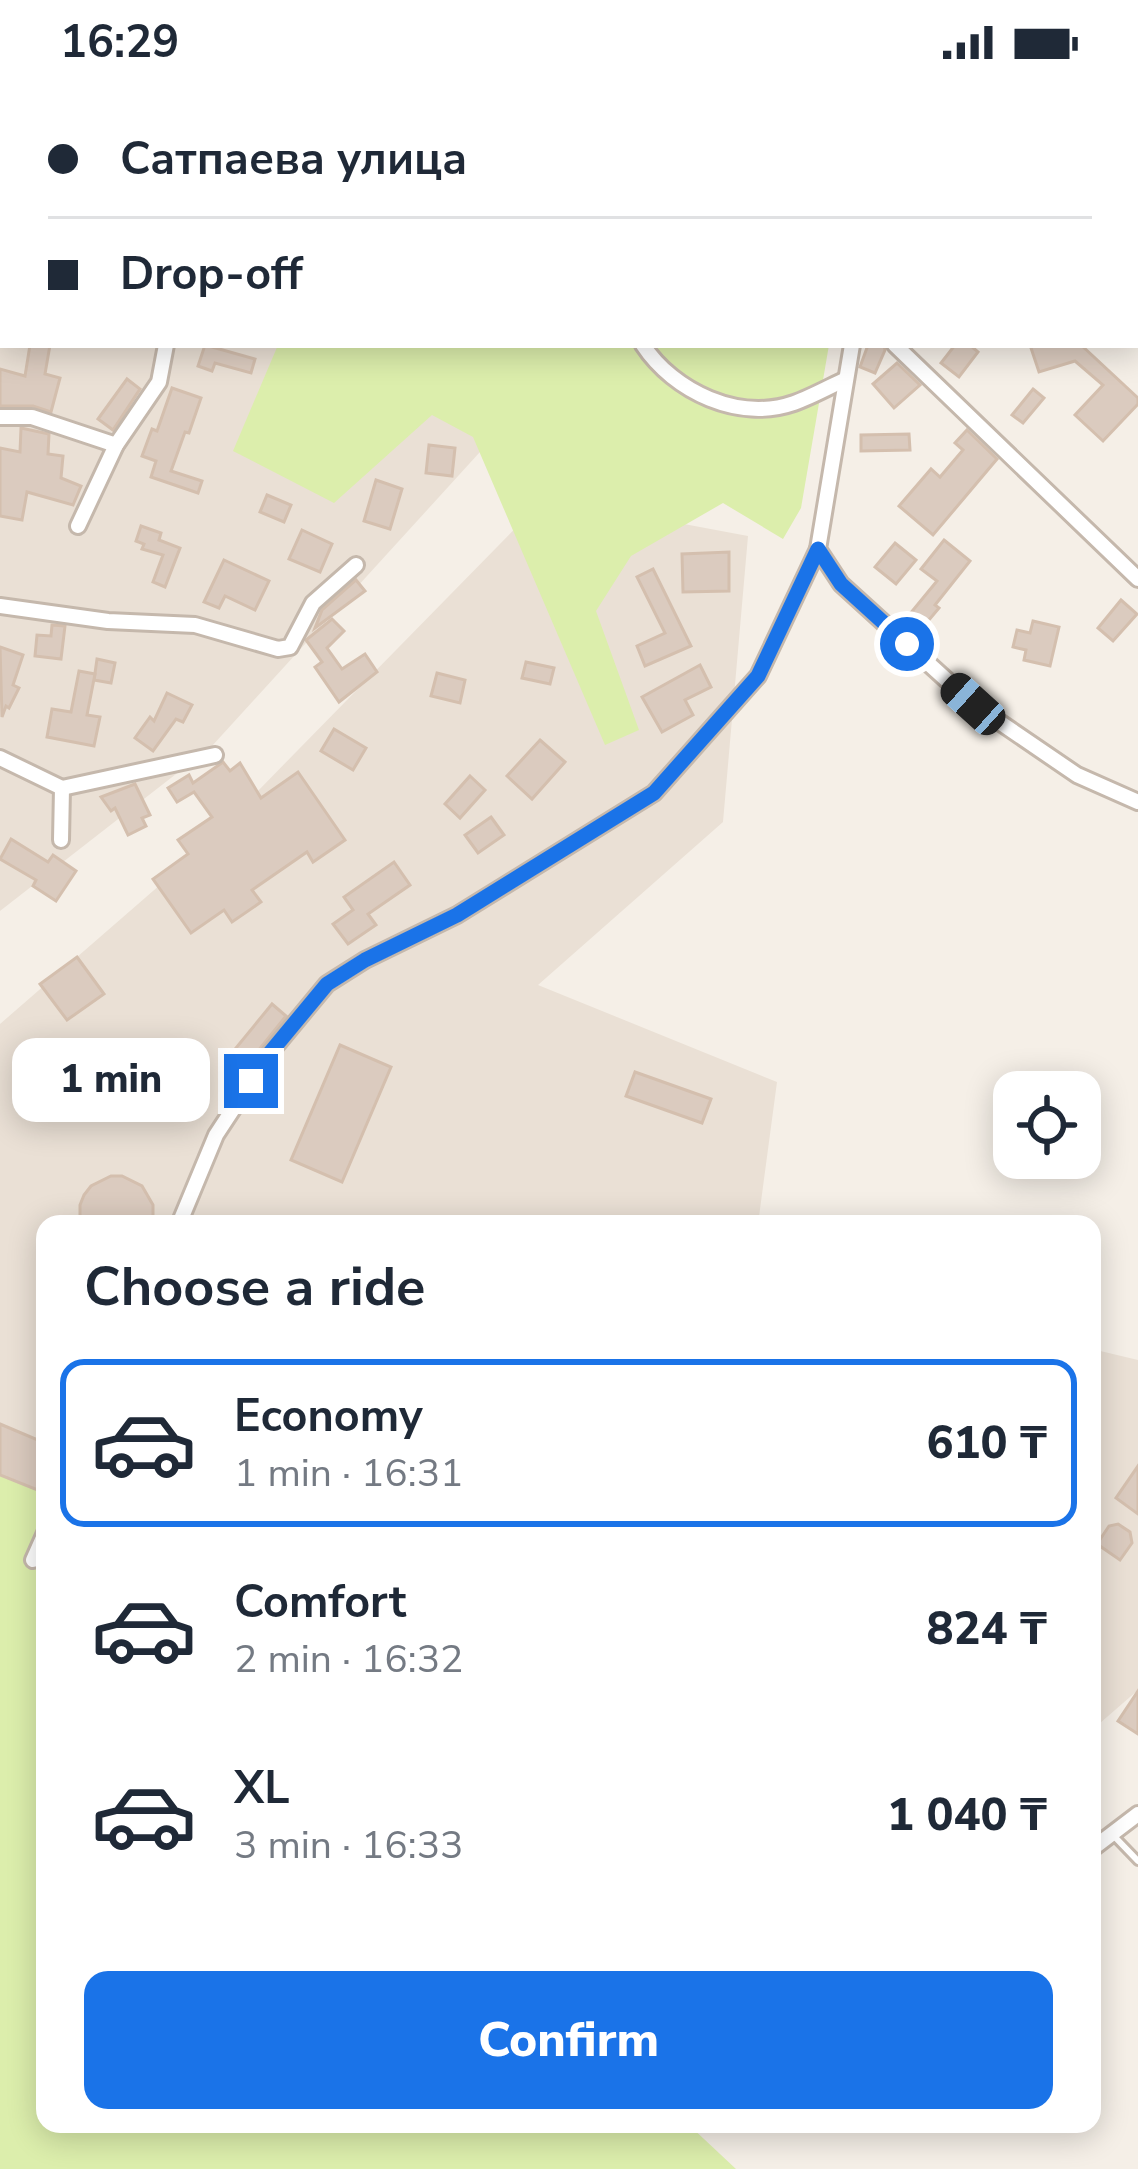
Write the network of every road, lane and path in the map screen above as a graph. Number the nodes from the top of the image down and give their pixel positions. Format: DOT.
graph roads {
  1 [pos="165,348"];
  2 [pos="645,348"];
  3 [pos="851,348"];
  4 [pos="898,348"];
  5 [pos="846,379"];
  6 [pos="0,417"];
  7 [pos="116,445"];
  8 [pos="78,526"];
  9 [pos="818,549"];
  10 [pos="356,565"];
  11 [pos="1138,579"];
  12 [pos="0,606"];
  13 [pos="215,755"];
  14 [pos="0,758"];
  15 [pos="62,788"];
  16 [pos="1138,802"];
  17 [pos="61,840"];
  18 [pos="183,1215"];
  19 [pos="36,1553"];
  20 [pos="33,1560"];
  21 [pos="1138,1814"];
  22 [pos="1112,1834"];
  23 [pos="1101,1842"];
  24 [pos="1138,1861"];
  1 -- 7 [label="street"];
  2 -- 5 [label="street"];
  3 -- 5 [label="street"];
  4 -- 11 [label="street"];
  5 -- 9 [label="street"];
  6 -- 7 [label="street"];
  7 -- 8 [label="street"];
  9 -- 16 [label="street"];
  9 -- 18 [label="street"];
  10 -- 12 [label="street"];
  13 -- 15 [label="street"];
  14 -- 15 [label="street"];
  15 -- 17 [label="street"];
  19 -- 20 [label="street"];
  21 -- 22 [label="street"];
  22 -- 23 [label="street"];
  22 -- 24 [label="lane"];
}
